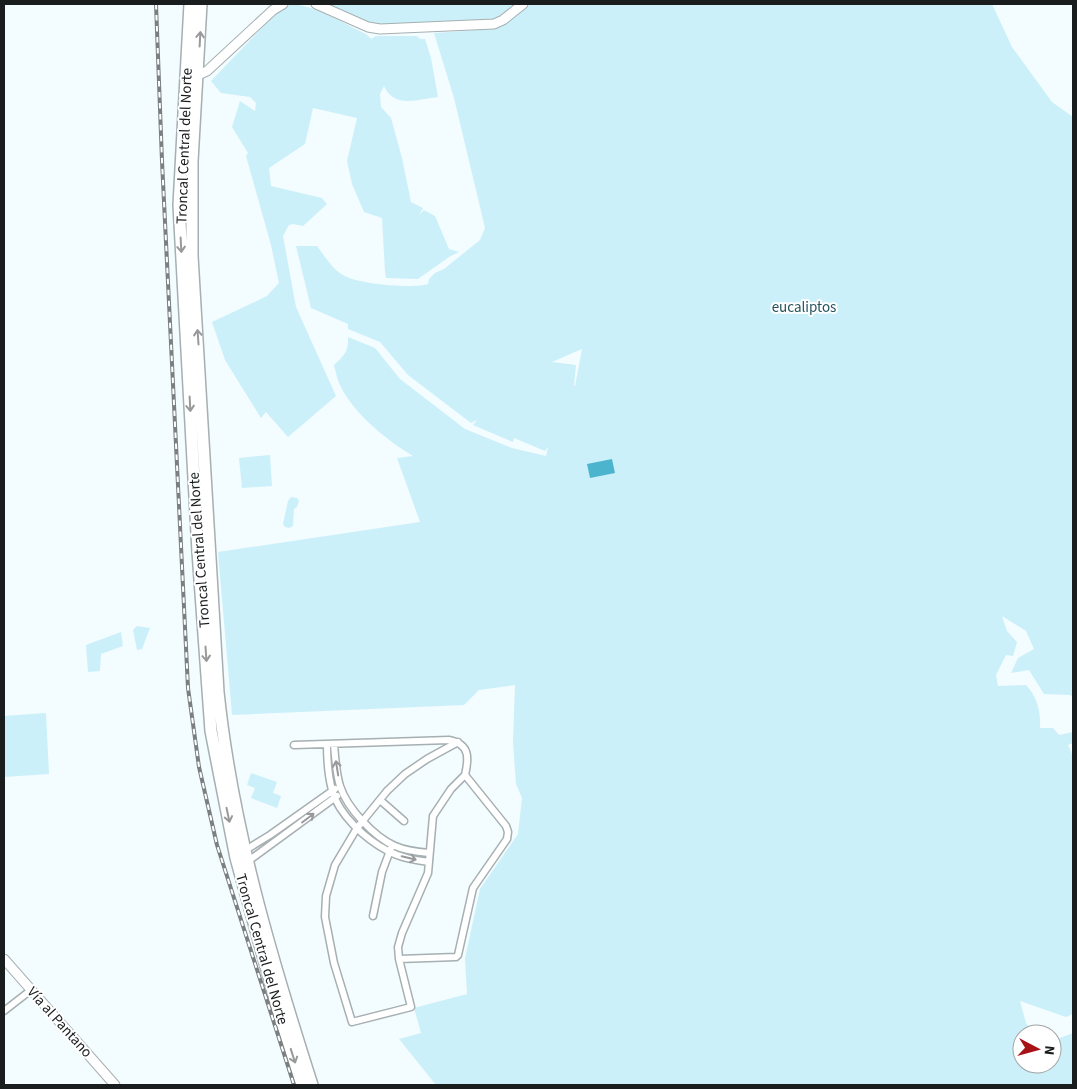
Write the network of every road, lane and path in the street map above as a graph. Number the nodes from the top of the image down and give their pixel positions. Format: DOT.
graph roads {
  1 [pos="190,4"];
  2 [pos="202,4"];
  3 [pos="283,4"];
  4 [pos="316,4"];
  5 [pos="523,4"];
  6 [pos="198,75"];
  7 [pos="458,742"];
  8 [pos="326,744"];
  9 [pos="334,744"];
  10 [pos="294,745"];
  11 [pos="465,775"];
  12 [pos="340,786"];
  13 [pos="332,790"];
  14 [pos="342,793"];
  15 [pos="335,798"];
  16 [pos="380,800"];
  17 [pos="291,820"];
  18 [pos="404,821"];
  19 [pos="363,822"];
  20 [pos="296,827"];
  21 [pos="357,828"];
  22 [pos="393,845"];
  23 [pos="389,852"];
  24 [pos="429,853"];
  25 [pos="246,856"];
  26 [pos="429,862"];
  27 [pos="373,916"];
  28 [pos="399,959"];
  29 [pos="4,960"];
  30 [pos="31,990"];
  31 [pos="4,1010"];
  32 [pos="115,1085"];
  33 [pos="302,1085"];
  34 [pos="312,1085"];
  1 -- 33 [label="highway, Troncal Central del Norte, one-way"];
  6 -- 2 [label="highway, Troncal Central del Norte, one-way"];
  3 -- 6 [label="street"];
  4 -- 5 [label="street"];
  25 -- 6 [label="highway, Troncal Central del Norte, one-way"];
  7 -- 9 [label="street"];
  7 -- 11 [label="street"];
  7 -- 16 [label="street"];
  8 -- 9 [label="street"];
  8 -- 10 [label="street"];
  8 -- 13 [label="street"];
  12 -- 9 [label="street, one-way"];
  11 -- 24 [label="street"];
  11 -- 28 [label="street"];
  12 -- 13 [label="street"];
  12 -- 14 [label="street"];
  13 -- 15 [label="street"];
  13 -- 17 [label="street"];
  14 -- 15 [label="street"];
  14 -- 19 [label="street"];
  20 -- 15 [label="street, one-way"];
  15 -- 21 [label="street"];
  16 -- 18 [label="street"];
  16 -- 19 [label="street"];
  17 -- 20 [label="street"];
  17 -- 25 [label="street"];
  19 -- 21 [label="street"];
  19 -- 22 [label="street"];
  20 -- 25 [label="street"];
  21 -- 23 [label="street"];
  21 -- 28 [label="street"];
  22 -- 23 [label="street"];
  22 -- 24 [label="street"];
  23 -- 26 [label="street, one-way"];
  23 -- 27 [label="street"];
  24 -- 26 [label="street"];
  25 -- 34 [label="highway, Troncal Central del Norte"];
  26 -- 28 [label="street"];
  29 -- 30 [label="street, Vía al Pantano"];
  30 -- 31 [label="street"];
  30 -- 32 [label="street, Vía al Pantano"];
}
